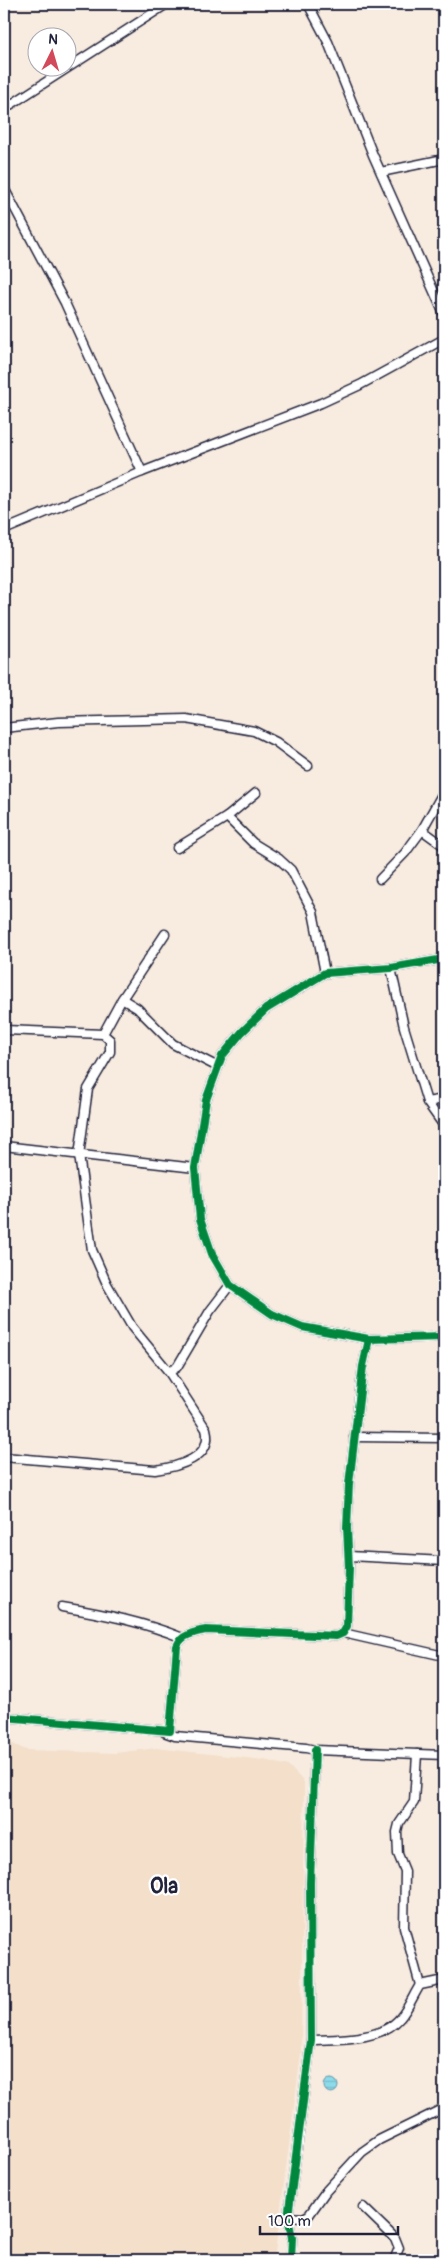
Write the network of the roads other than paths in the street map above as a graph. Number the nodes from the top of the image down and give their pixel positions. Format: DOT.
graph roads {
  1 [pos="167,4"];
  2 [pos="308,4"];
  3 [pos="4,109"];
  4 [pos="444,160"];
  5 [pos="381,172"];
  6 [pos="4,188"];
  7 [pos="444,314"];
  8 [pos="444,339"];
  9 [pos="142,472"];
  10 [pos="4,530"];
  11 [pos="4,728"];
  12 [pos="308,766"];
  13 [pos="444,791"];
  14 [pos="256,793"];
  15 [pos="227,817"];
  16 [pos="422,830"];
  17 [pos="444,846"];
  18 [pos="177,848"];
  19 [pos="380,879"];
  20 [pos="165,934"];
  21 [pos="444,959"];
  22 [pos="391,968"];
  23 [pos="325,973"];
  24 [pos="122,999"];
  25 [pos="5,1030"];
  26 [pos="103,1034"];
  27 [pos="218,1068"];
  28 [pos="444,1100"];
  29 [pos="427,1102"];
  30 [pos="444,1126"];
  31 [pos="4,1146"];
  32 [pos="79,1155"];
  33 [pos="195,1168"];
  34 [pos="230,1286"];
  35 [pos="444,1337"];
  36 [pos="369,1340"];
  37 [pos="169,1372"];
  38 [pos="354,1436"];
  39 [pos="444,1438"];
  40 [pos="4,1457"];
  41 [pos="349,1556"];
  42 [pos="444,1561"];
  43 [pos="62,1607"];
  44 [pos="343,1633"];
  45 [pos="183,1638"];
  46 [pos="444,1656"];
  47 [pos="4,1717"];
  48 [pos="162,1731"];
  49 [pos="315,1750"];
  50 [pos="418,1754"];
  51 [pos="444,1755"];
  52 [pos="444,1980"];
  53 [pos="420,1985"];
  54 [pos="311,2040"];
  55 [pos="443,2110"];
  56 [pos="362,2207"];
  57 [pos="288,2216"];
  58 [pos="291,2260"];
  59 [pos="394,2260"];
  1 -- 3 [label="street"];
  2 -- 5 [label="street"];
  4 -- 5 [label="street"];
  5 -- 7 [label="street"];
  6 -- 9 [label="street"];
  8 -- 9 [label="street"];
  9 -- 10 [label="street"];
  11 -- 12 [label="street"];
  13 -- 16 [label="street"];
  14 -- 15 [label="street"];
  15 -- 18 [label="street"];
  15 -- 23 [label="street"];
  16 -- 17 [label="street"];
  16 -- 19 [label="street"];
  20 -- 24 [label="street"];
  21 -- 22 [label="street"];
  22 -- 23 [label="street"];
  22 -- 29 [label="street"];
  23 -- 27 [label="street"];
  24 -- 26 [label="street"];
  24 -- 27 [label="street"];
  25 -- 26 [label="street"];
  26 -- 32 [label="street"];
  27 -- 33 [label="street"];
  28 -- 29 [label="street"];
  29 -- 30 [label="street"];
  31 -- 32 [label="street"];
  32 -- 33 [label="street"];
  32 -- 37 [label="street"];
  33 -- 34 [label="street"];
  34 -- 36 [label="street"];
  34 -- 37 [label="street"];
  35 -- 36 [label="street"];
  36 -- 38 [label="street"];
  37 -- 40 [label="street"];
  38 -- 39 [label="street"];
  38 -- 41 [label="street"];
  41 -- 42 [label="street"];
  41 -- 44 [label="street"];
  43 -- 45 [label="street"];
  44 -- 45 [label="street"];
  44 -- 46 [label="street"];
  45 -- 48 [label="street"];
  47 -- 48 [label="street"];
  48 -- 49 [label="street"];
  49 -- 50 [label="street"];
  49 -- 54 [label="street"];
  50 -- 51 [label="street"];
  50 -- 53 [label="street"];
  52 -- 53 [label="street"];
  53 -- 54 [label="street"];
  54 -- 57 [label="street"];
  55 -- 57 [label="street"];
  56 -- 59 [label="street"];
  57 -- 58 [label="street"];
}
